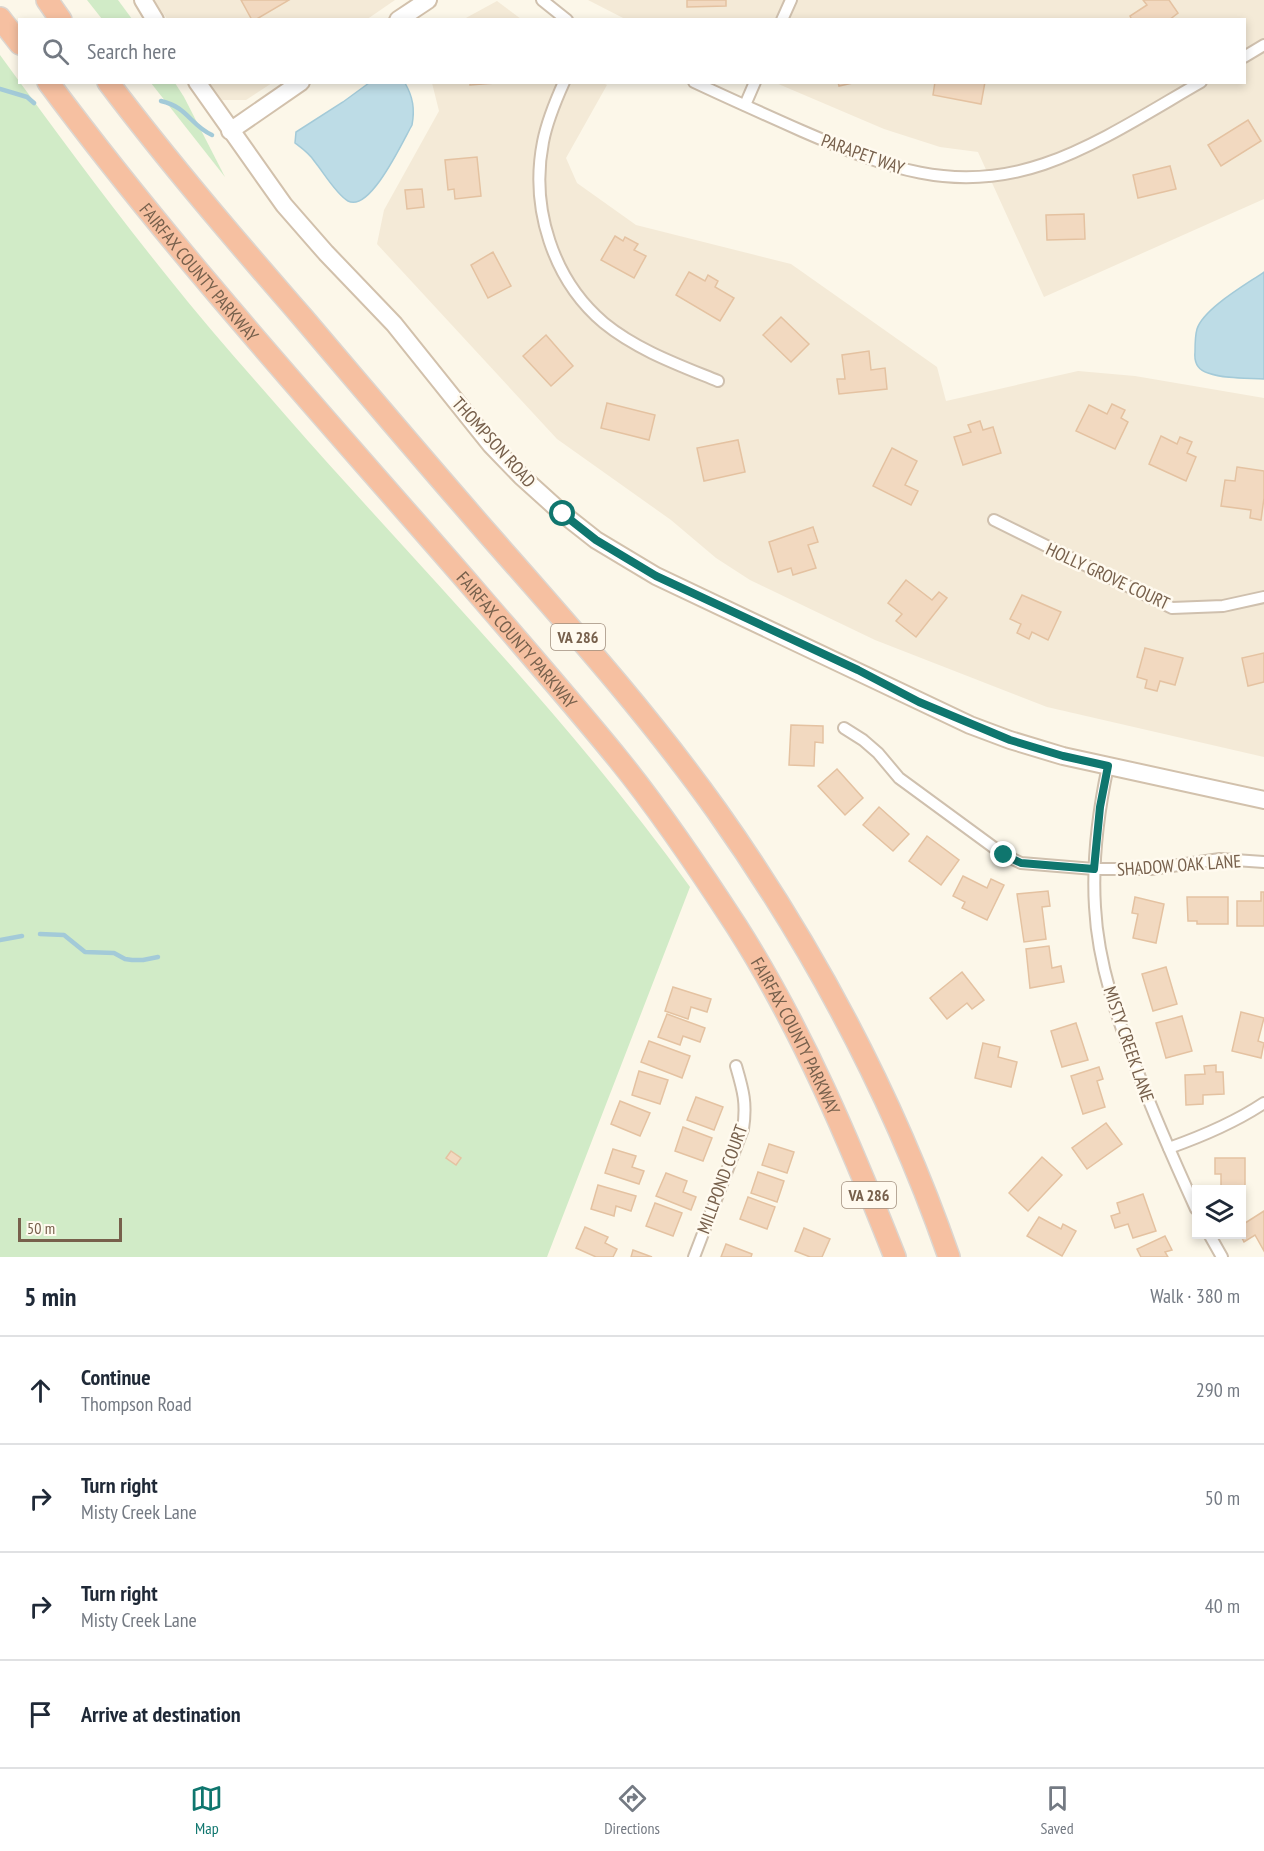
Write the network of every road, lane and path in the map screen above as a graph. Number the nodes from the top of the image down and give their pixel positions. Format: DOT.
graph roads {
  1 [pos="47,0"];
  2 [pos="142,0"];
  3 [pos="428,0"];
  4 [pos="542,0"];
  5 [pos="791,0"];
  6 [pos="0,18"];
  7 [pos="60,18"];
  8 [pos="154,18"];
  9 [pos="401,18"];
  10 [pos="564,18"];
  11 [pos="783,18"];
  12 [pos="18,41"];
  13 [pos="1264,45"];
  14 [pos="1246,56"];
  15 [pos="50,84"];
  16 [pos="110,84"];
  17 [pos="198,84"];
  18 [pos="298,84"];
  19 [pos="563,84"];
  20 [pos="699,84"];
  21 [pos="754,84"];
  22 [pos="1198,84"];
  23 [pos="746,105"];
  24 [pos="230,131"];
  25 [pos="718,381"];
  26 [pos="994,520"];
  27 [pos="1264,597"];
  28 [pos="844,728"];
  29 [pos="1108,766"];
  30 [pos="1264,800"];
  31 [pos="1264,862"];
  32 [pos="1094,869"];
  33 [pos="736,1066"];
  34 [pos="1264,1102"];
  35 [pos="1169,1148"];
  36 [pos="1192,1198"];
  37 [pos="1212,1239"];
  38 [pos="694,1257"];
  39 [pos="895,1257"];
  40 [pos="949,1257"];
  41 [pos="1222,1257"];
  1 -- 7 [label="highway"];
  2 -- 8 [label="street"];
  3 -- 9 [label="street"];
  4 -- 10 [label="street"];
  5 -- 11 [label="street"];
  6 -- 12 [label="highway"];
  13 -- 14 [label="street"];
  15 -- 39 [label="highway, FAIRFAX COUNTY PARKWAY / VA 286"];
  16 -- 40 [label="highway, VA 286"];
  17 -- 24 [label="street, THOMPSON ROAD"];
  18 -- 24 [label="street"];
  19 -- 25 [label="street"];
  20 -- 23 [label="street, PARAPET WAY"];
  21 -- 23 [label="street"];
  22 -- 23 [label="street, PARAPET WAY"];
  24 -- 29 [label="street, THOMPSON ROAD"];
  26 -- 27 [label="street, HOLLY GROVE COURT"];
  28 -- 32 [label="street"];
  29 -- 30 [label="street, THOMPSON ROAD"];
  29 -- 32 [label="street, MISTY CREEK LANE"];
  31 -- 32 [label="street, SHADOW OAK LANE"];
  32 -- 35 [label="street, MISTY CREEK LANE"];
  33 -- 38 [label="street, MILLPOND COURT"];
  34 -- 35 [label="street"];
  35 -- 36 [label="street, MISTY CREEK LANE"];
  37 -- 41 [label="street"];
}
